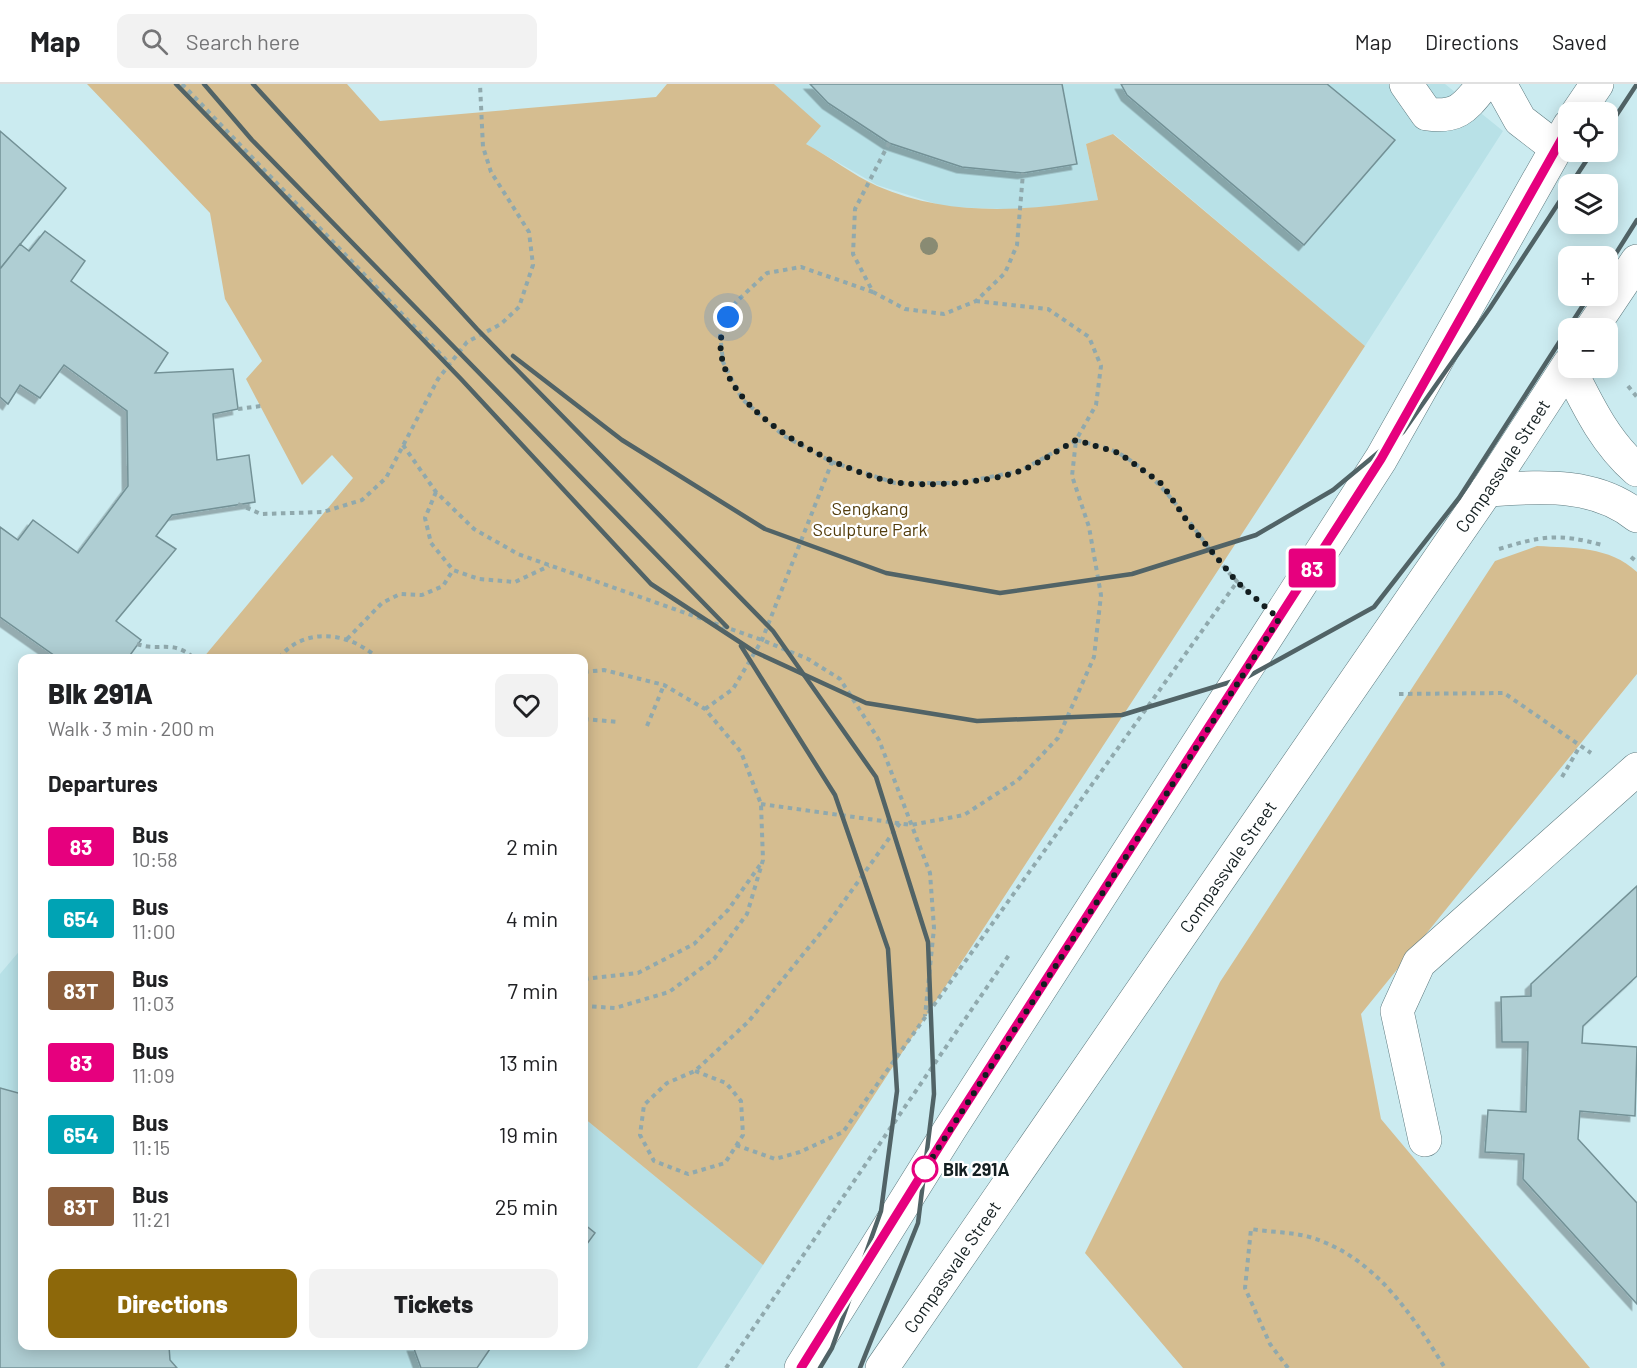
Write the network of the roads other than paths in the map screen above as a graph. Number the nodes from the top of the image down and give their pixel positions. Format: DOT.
graph roads {
  1 [pos="1406,84"];
  2 [pos="1484,84"];
  3 [pos="1500,84"];
  4 [pos="1597,84"];
  5 [pos="1585,102"];
  6 [pos="1558,135"];
  7 [pos="1558,144"];
  8 [pos="1637,261"];
  9 [pos="1599,318"];
  10 [pos="1561,378"];
  11 [pos="1575,378"];
  12 [pos="1637,470"];
  13 [pos="1487,490"];
  14 [pos="1637,516"];
  15 [pos="1632,772"];
  16 [pos="1425,1140"];
  17 [pos="801,1368"];
  18 [pos="882,1368"];
  1 -- 2 [label="street"];
  3 -- 6 [label="street"];
  4 -- 5 [label="street"];
  7 -- 17 [label="street"];
  8 -- 9 [label="street"];
  10 -- 13 [label="street, Compassvale Street"];
  11 -- 12 [label="street"];
  13 -- 14 [label="street"];
  13 -- 18 [label="street, Compassvale Street"];
  15 -- 16 [label="street"];
}
